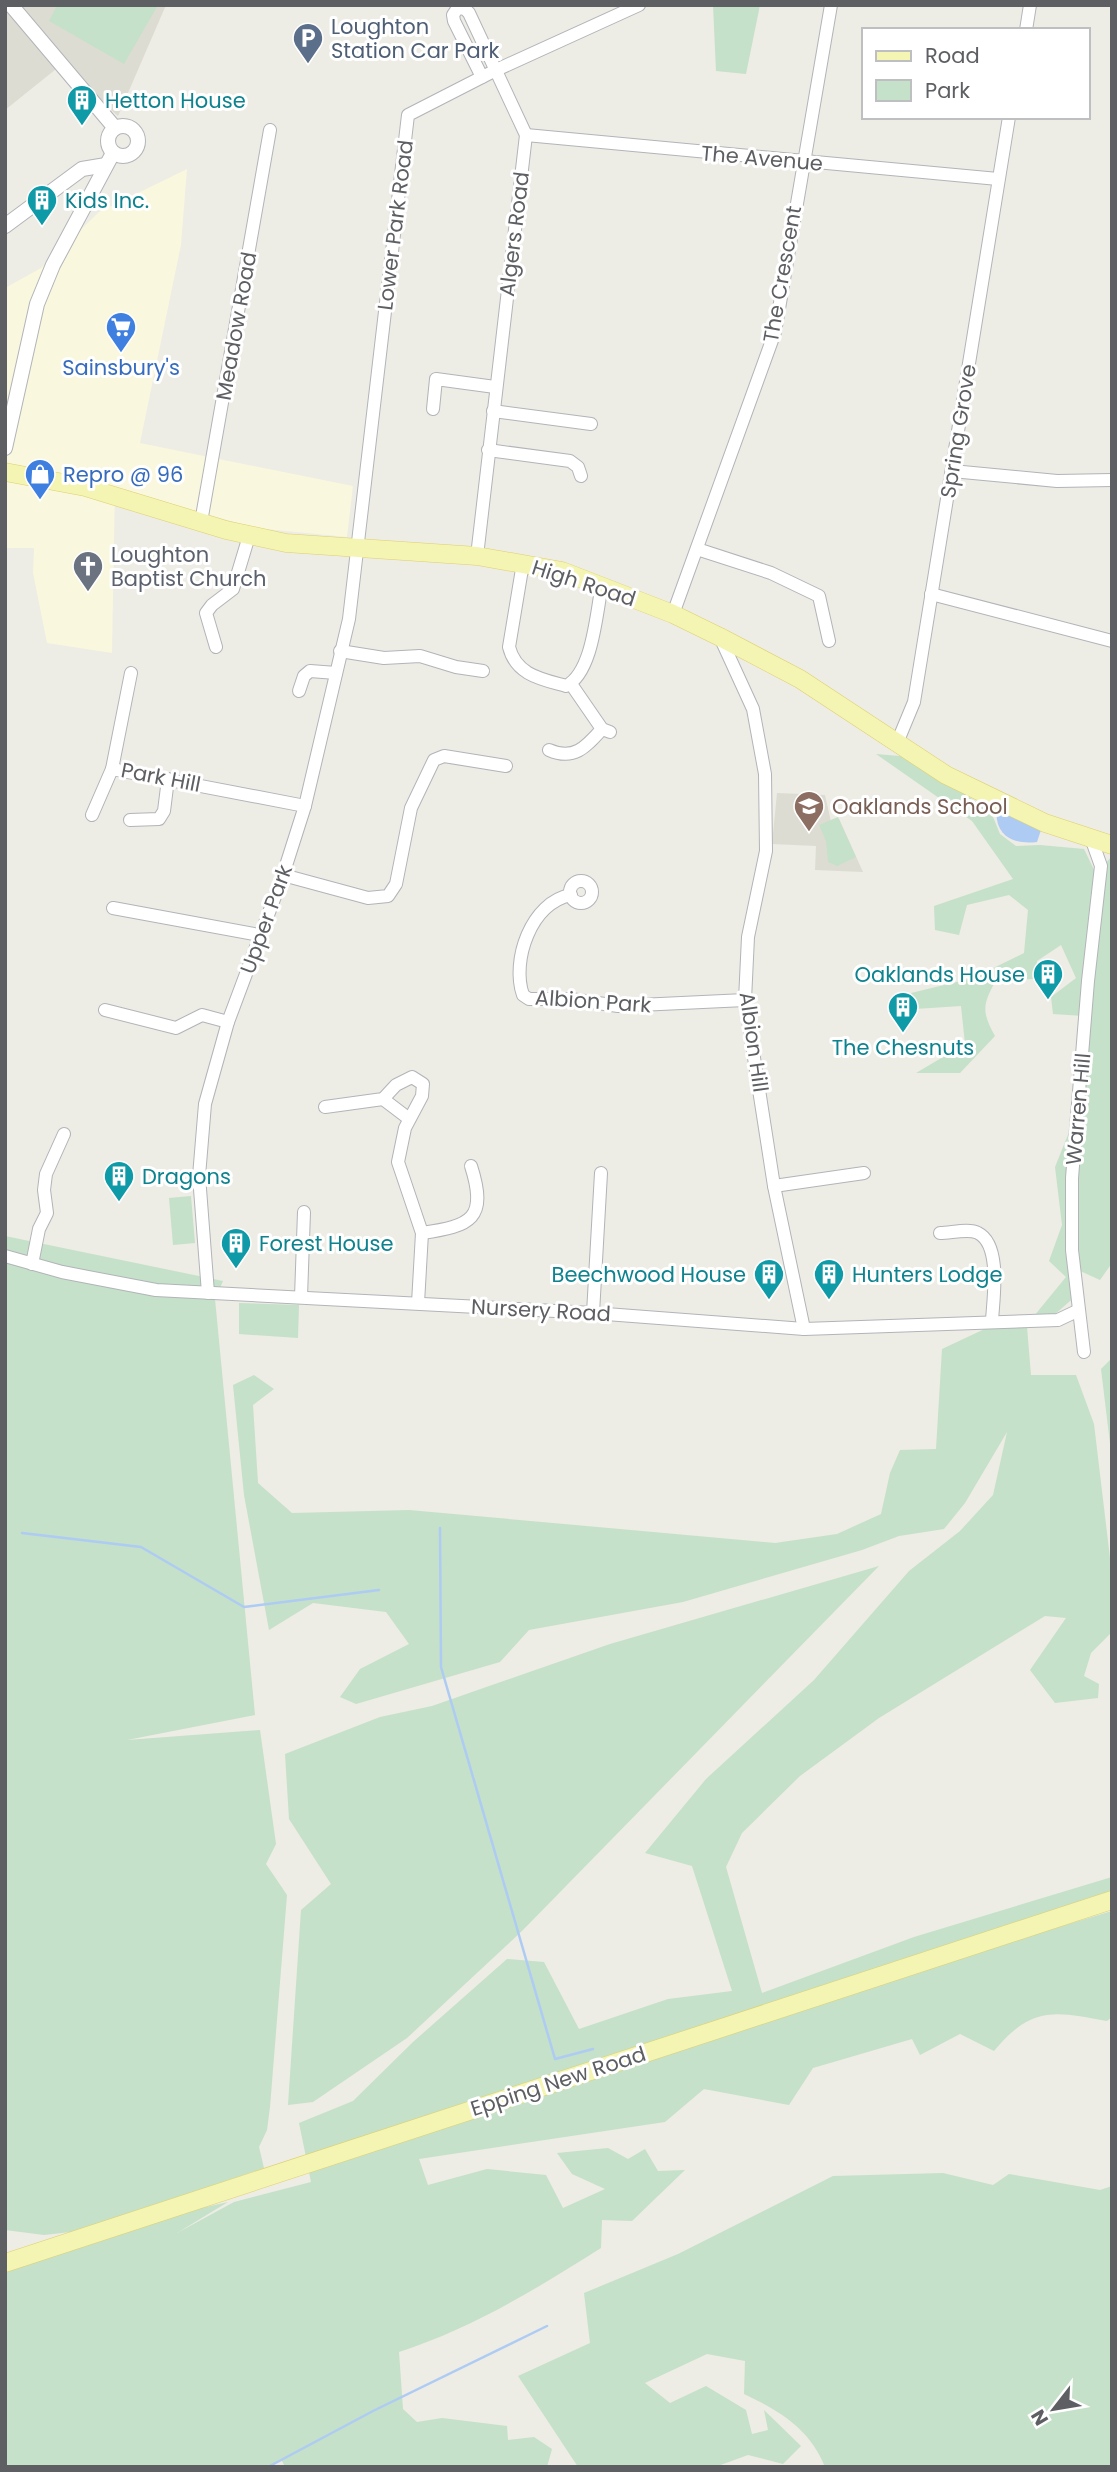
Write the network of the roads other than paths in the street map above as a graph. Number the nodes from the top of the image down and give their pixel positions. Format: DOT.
graph roads {
  1 [pos="11,5"];
  2 [pos="639,5"];
  3 [pos="831,5"];
  4 [pos="1030,5"];
  5 [pos="1026,28"];
  6 [pos="494,71"];
  7 [pos="482,77"];
  8 [pos="1009,119"];
  9 [pos="115,128"];
  10 [pos="270,130"];
  11 [pos="526,135"];
  12 [pos="110,159"];
  13 [pos="802,163"];
  14 [pos="998,179"];
  15 [pos="5,226"];
  16 [pos="495,387"];
  17 [pos="433,409"];
  18 [pos="493,411"];
  19 [pos="591,424"];
  20 [pos="5,449"];
  21 [pos="488,450"];
  22 [pos="952,471"];
  23 [pos="5,472"];
  24 [pos="581,476"];
  25 [pos="1112,480"];
  26 [pos="201,522"];
  27 [pos="250,536"];
  28 [pos="356,547"];
  29 [pos="698,549"];
  30 [pos="477,556"];
  31 [pos="523,563"];
  32 [pos="602,585"];
  33 [pos="931,594"];
  34 [pos="673,614"];
  35 [pos="720,637"];
  36 [pos="829,641"];
  37 [pos="1112,641"];
  38 [pos="216,647"];
  39 [pos="340,651"];
  40 [pos="483,671"];
  41 [pos="131,673"];
  42 [pos="336,673"];
  43 [pos="571,684"];
  44 [pos="299,691"];
  45 [pos="897,743"];
  46 [pos="549,750"];
  47 [pos="506,766"];
  48 [pos="112,769"];
  49 [pos="168,779"];
  50 [pos="305,806"];
  51 [pos="92,815"];
  52 [pos="130,820"];
  53 [pos="1091,838"];
  54 [pos="1112,847"];
  55 [pos="1101,866"];
  56 [pos="283,875"];
  57 [pos="570,895"];
  58 [pos="119,913"];
  59 [pos="259,935"];
  60 [pos="745,1000"];
  61 [pos="105,1010"];
  62 [pos="228,1023"];
  63 [pos="383,1099"];
  64 [pos="325,1107"];
  65 [pos="408,1118"];
  66 [pos="64,1134"];
  67 [pos="471,1166"];
  68 [pos="601,1172"];
  69 [pos="864,1173"];
  70 [pos="774,1186"];
  71 [pos="304,1212"];
  72 [pos="422,1233"];
  73 [pos="940,1233"];
  74 [pos="5,1256"];
  75 [pos="33,1264"];
  76 [pos="208,1293"];
  77 [pos="301,1297"];
  78 [pos="418,1303"];
  79 [pos="1077,1311"];
  80 [pos="593,1313"];
  81 [pos="992,1321"];
  82 [pos="803,1329"];
  83 [pos="1084,1352"];
  84 [pos="1112,1900"];
  85 [pos="5,2263"];
  1 -- 9 [label="street"];
  2 -- 6 [label="street, Lower Park Road"];
  3 -- 13 [label="street, The Crescent"];
  4 -- 5 [label="street"];
  6 -- 7 [label="street, Lower Park Road"];
  6 -- 7 [label="street"];
  6 -- 11 [label="street"];
  7 -- 28 [label="street, Lower Park Road"];
  8 -- 14 [label="street, Spring Grove"];
  9 -- 12 [label="street"];
  9 -- 12 [label="street"];
  10 -- 26 [label="street, Meadow Road"];
  11 -- 13 [label="street, The Avenue"];
  11 -- 16 [label="street, Algers Road"];
  12 -- 15 [label="street"];
  12 -- 20 [label="street"];
  13 -- 14 [label="street, The Avenue"];
  13 -- 29 [label="street, The Crescent"];
  14 -- 22 [label="street, Spring Grove"];
  16 -- 17 [label="street"];
  16 -- 18 [label="street, Algers Road"];
  18 -- 19 [label="street"];
  18 -- 21 [label="street, Algers Road"];
  21 -- 24 [label="street"];
  21 -- 30 [label="street, Algers Road"];
  22 -- 25 [label="street"];
  22 -- 33 [label="street, Spring Grove"];
  23 -- 26 [label="main road, High Road"];
  26 -- 27 [label="main road, High Road"];
  27 -- 28 [label="main road, High Road"];
  27 -- 38 [label="street"];
  28 -- 30 [label="main road, High Road"];
  28 -- 39 [label="street, Upper Park"];
  29 -- 34 [label="street, The Crescent"];
  29 -- 36 [label="street"];
  30 -- 31 [label="main road, High Road"];
  31 -- 32 [label="main road, High Road"];
  31 -- 43 [label="street"];
  32 -- 34 [label="main road, High Road"];
  32 -- 43 [label="street"];
  33 -- 37 [label="street"];
  33 -- 45 [label="street, Spring Grove"];
  34 -- 35 [label="main road, High Road"];
  35 -- 45 [label="main road, High Road"];
  35 -- 60 [label="street, Albion Hill"];
  39 -- 40 [label="street"];
  39 -- 42 [label="street, Upper Park"];
  41 -- 48 [label="street, Park Hill"];
  42 -- 44 [label="street"];
  42 -- 50 [label="street, Upper Park"];
  43 -- 46 [label="street"];
  45 -- 53 [label="main road, High Road"];
  47 -- 56 [label="street"];
  48 -- 49 [label="street, Park Hill"];
  48 -- 51 [label="street"];
  49 -- 50 [label="street, Park Hill"];
  49 -- 52 [label="street"];
  50 -- 56 [label="street, Upper Park"];
  53 -- 54 [label="main road, High Road"];
  53 -- 55 [label="street, Warren Hill"];
  54 -- 55 [label="street, Warren Hill"];
  55 -- 79 [label="street, Warren Hill"];
  56 -- 59 [label="street, Upper Park"];
  57 -- 60 [label="street, Albion Park"];
  58 -- 59 [label="street"];
  59 -- 62 [label="street, Upper Park"];
  60 -- 70 [label="street, Albion Hill"];
  61 -- 62 [label="street"];
  62 -- 76 [label="street, Upper Park"];
  63 -- 64 [label="street"];
  63 -- 65 [label="street"];
  63 -- 65 [label="street"];
  65 -- 72 [label="street"];
  66 -- 75 [label="street"];
  67 -- 72 [label="street"];
  68 -- 80 [label="street"];
  69 -- 70 [label="street"];
  70 -- 82 [label="street, Albion Hill"];
  71 -- 77 [label="street"];
  72 -- 78 [label="street"];
  73 -- 81 [label="street"];
  74 -- 75 [label="street, Nursery Road"];
  75 -- 76 [label="street, Nursery Road"];
  76 -- 77 [label="street, Nursery Road"];
  77 -- 78 [label="street, Nursery Road"];
  78 -- 80 [label="street, Nursery Road"];
  79 -- 81 [label="street, Nursery Road"];
  79 -- 83 [label="street, Warren Hill"];
  80 -- 82 [label="street, Nursery Road"];
  81 -- 82 [label="street, Nursery Road"];
  84 -- 85 [label="main road, Epping New Road"];
}
